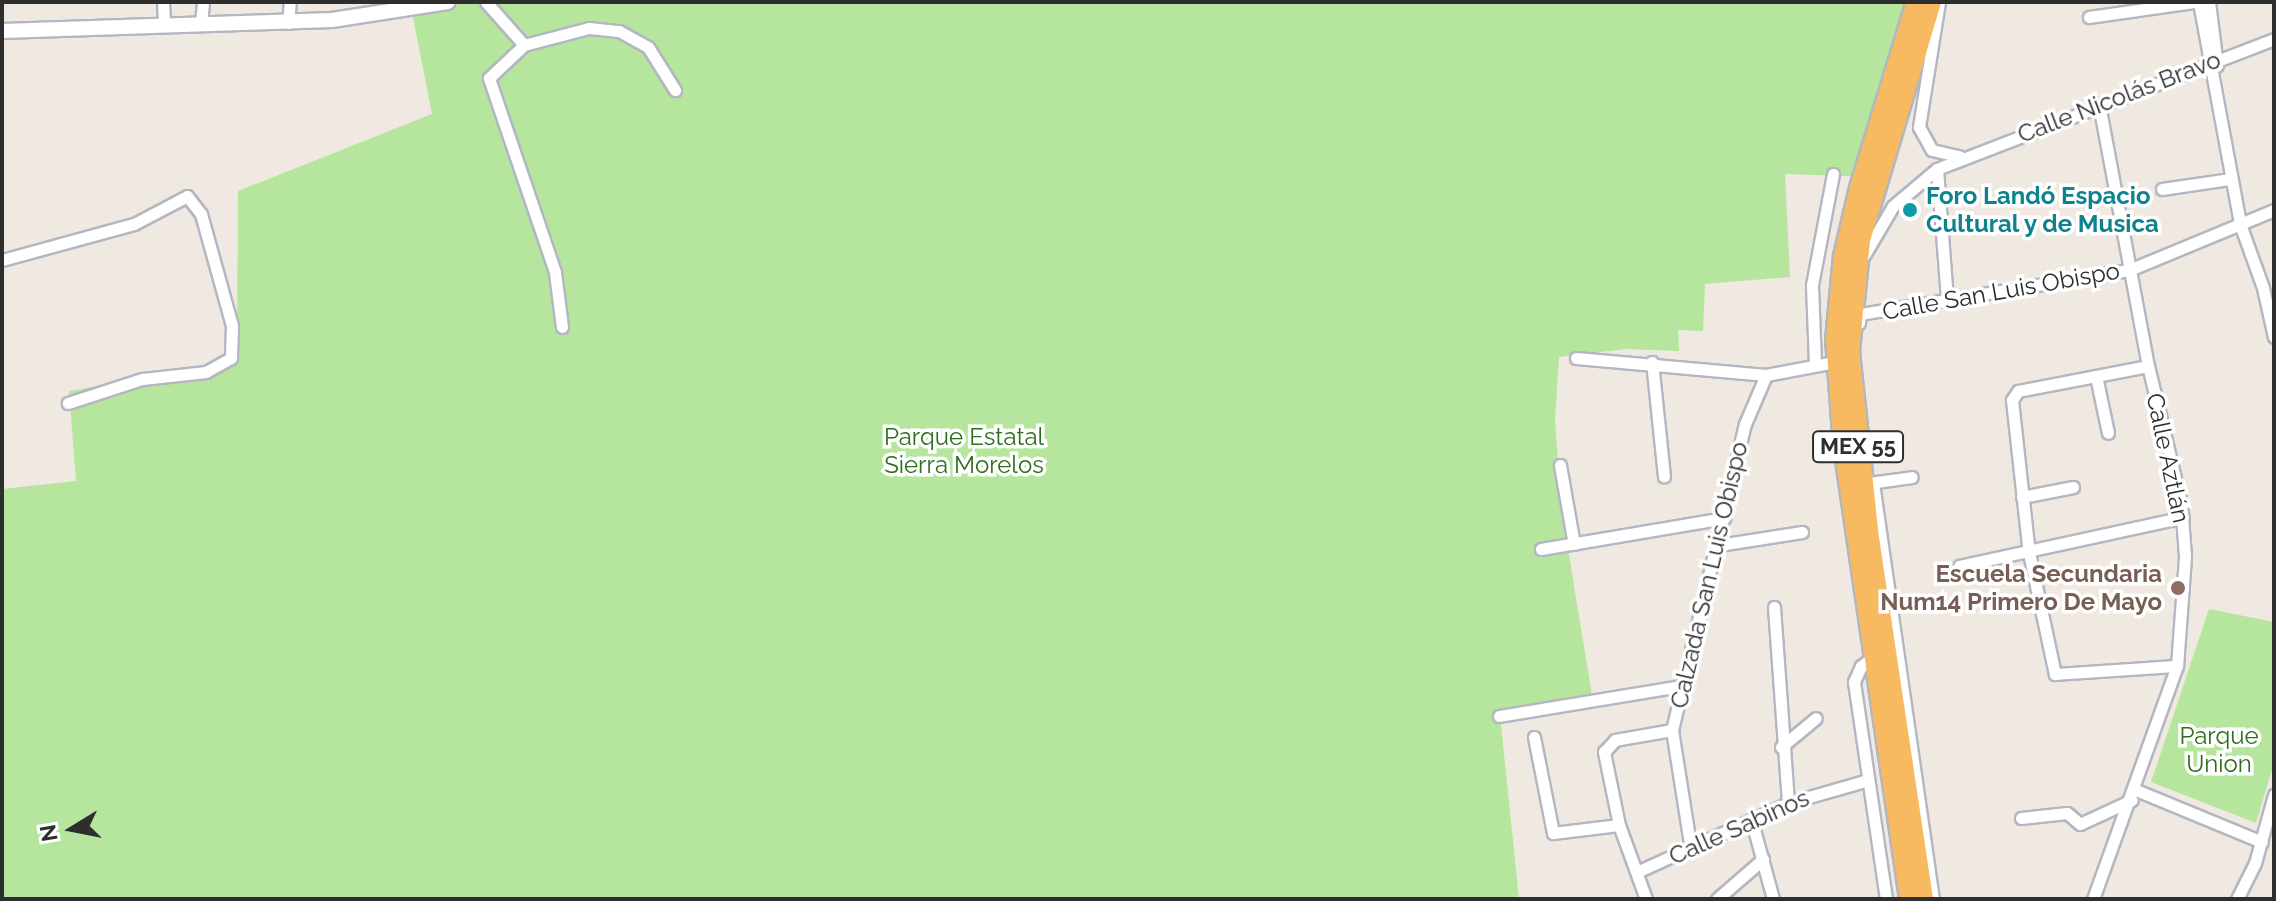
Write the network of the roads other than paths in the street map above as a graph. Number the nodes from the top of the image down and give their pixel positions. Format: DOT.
graph roads {
  1 [pos="163,2"];
  2 [pos="203,2"];
  3 [pos="290,2"];
  4 [pos="448,2"];
  5 [pos="486,2"];
  6 [pos="1916,2"];
  7 [pos="1932,2"];
  8 [pos="1939,2"];
  9 [pos="2197,2"];
  10 [pos="2209,2"];
  11 [pos="2089,17"];
  12 [pos="201,22"];
  13 [pos="288,23"];
  14 [pos="164,24"];
  15 [pos="2,31"];
  16 [pos="2274,39"];
  17 [pos="524,45"];
  18 [pos="2213,62"];
  19 [pos="675,90"];
  20 [pos="2099,104"];
  21 [pos="1964,156"];
  22 [pos="1937,169"];
  23 [pos="1833,174"];
  24 [pos="2230,179"];
  25 [pos="2162,189"];
  26 [pos="2274,210"];
  27 [pos="2240,224"];
  28 [pos="2,260"];
  29 [pos="1857,268"];
  30 [pos="2129,270"];
  31 [pos="1947,300"];
  32 [pos="2273,320"];
  33 [pos="562,327"];
  34 [pos="2274,337"];
  35 [pos="1576,358"];
  36 [pos="1652,362"];
  37 [pos="1835,362"];
  38 [pos="1815,364"];
  39 [pos="2148,366"];
  40 [pos="1766,375"];
  41 [pos="2096,376"];
  42 [pos="68,403"];
  43 [pos="2108,433"];
  44 [pos="1560,465"];
  45 [pos="1664,476"];
  46 [pos="1912,477"];
  47 [pos="1868,483"];
  48 [pos="2073,487"];
  49 [pos="2022,497"];
  50 [pos="2183,517"];
  51 [pos="1724,518"];
  52 [pos="1802,532"];
  53 [pos="1574,544"];
  54 [pos="1719,545"];
  55 [pos="1541,549"];
  56 [pos="2029,553"];
  57 [pos="1959,566"];
  58 [pos="1774,607"];
  59 [pos="1873,657"];
  60 [pos="2177,666"];
  61 [pos="1686,685"];
  62 [pos="1499,716"];
  63 [pos="1816,718"];
  64 [pos="1672,730"];
  65 [pos="1534,737"];
  66 [pos="1781,747"];
  67 [pos="1868,780"];
  68 [pos="2134,795"];
  69 [pos="2274,795"];
  70 [pos="1788,803"];
  71 [pos="2272,811"];
  72 [pos="2021,818"];
  73 [pos="1752,822"];
  74 [pos="1619,825"];
  75 [pos="2262,842"];
  76 [pos="1691,850"];
  77 [pos="1902,856"];
  78 [pos="1763,859"];
  79 [pos="1639,871"];
  80 [pos="1883,878"];
  81 [pos="1646,899"];
  82 [pos="1717,899"];
  83 [pos="1773,899"];
  84 [pos="1886,899"];
  85 [pos="1909,899"];
  86 [pos="1924,899"];
  87 [pos="1933,899"];
  88 [pos="2093,899"];
  89 [pos="2237,899"];
  1 -- 14 [label="street"];
  2 -- 12 [label="street"];
  3 -- 13 [label="street"];
  4 -- 13 [label="street"];
  5 -- 17 [label="street"];
  6 -- 37 [label="highway, MEX 55"];
  7 -- 29 [label="highway, MEX 55"];
  8 -- 21 [label="street"];
  9 -- 11 [label="street"];
  9 -- 18 [label="street"];
  10 -- 18 [label="street"];
  12 -- 13 [label="street"];
  12 -- 14 [label="street"];
  14 -- 15 [label="street"];
  16 -- 18 [label="street, Calle Nicolás Bravo"];
  17 -- 19 [label="street"];
  17 -- 33 [label="street"];
  18 -- 20 [label="street, Calle Nicolás Bravo"];
  18 -- 24 [label="street"];
  20 -- 21 [label="street, Calle Nicolás Bravo"];
  20 -- 30 [label="street, Calle Aztlán"];
  21 -- 22 [label="street, Calle Nicolás Bravo"];
  22 -- 29 [label="street, Calle Nicolás Bravo"];
  22 -- 31 [label="street"];
  23 -- 38 [label="street"];
  24 -- 25 [label="street"];
  24 -- 27 [label="street"];
  26 -- 27 [label="street, Calle San Luis Obispo"];
  27 -- 30 [label="street, Calle San Luis Obispo"];
  27 -- 32 [label="street"];
  28 -- 42 [label="street"];
  29 -- 47 [label="highway, MEX 55"];
  30 -- 31 [label="street, Calle San Luis Obispo"];
  30 -- 39 [label="street, Calle Aztlán"];
  31 -- 47 [label="street, Calle San Luis Obispo"];
  32 -- 34 [label="street"];
  35 -- 36 [label="street"];
  36 -- 40 [label="street"];
  36 -- 45 [label="street"];
  37 -- 38 [label="street"];
  37 -- 59 [label="highway, MEX 55"];
  38 -- 40 [label="street"];
  39 -- 41 [label="street"];
  39 -- 50 [label="street, Calle Aztlán"];
  40 -- 51 [label="street, Calzada San Luis Obispo"];
  41 -- 43 [label="street"];
  41 -- 49 [label="street"];
  44 -- 53 [label="street"];
  46 -- 47 [label="street"];
  47 -- 86 [label="highway, MEX 55"];
  47 -- 87 [label="street"];
  48 -- 49 [label="street"];
  49 -- 56 [label="street"];
  50 -- 56 [label="street"];
  50 -- 60 [label="street, Calle Aztlán"];
  51 -- 53 [label="street"];
  51 -- 54 [label="street, Calzada San Luis Obispo"];
  52 -- 54 [label="street"];
  53 -- 55 [label="street"];
  54 -- 61 [label="street, Calzada San Luis Obispo"];
  56 -- 57 [label="street"];
  56 -- 60 [label="street"];
  58 -- 66 [label="street"];
  59 -- 67 [label="street"];
  59 -- 77 [label="highway, MEX 55"];
  60 -- 68 [label="street, Calle Aztlán"];
  61 -- 62 [label="street"];
  61 -- 64 [label="street, Calzada San Luis Obispo"];
  63 -- 66 [label="street"];
  64 -- 74 [label="street"];
  64 -- 76 [label="street, Calzada San Luis Obispo"];
  65 -- 74 [label="street"];
  66 -- 70 [label="street"];
  67 -- 70 [label="street, Calle Sabinos"];
  67 -- 80 [label="street"];
  68 -- 72 [label="street"];
  68 -- 75 [label="street"];
  68 -- 88 [label="street, Calle Aztlán"];
  69 -- 71 [label="street"];
  70 -- 73 [label="street, Calle Sabinos"];
  71 -- 75 [label="street"];
  73 -- 76 [label="street, Calle Sabinos"];
  73 -- 78 [label="street"];
  74 -- 79 [label="street"];
  75 -- 89 [label="street"];
  76 -- 79 [label="street, Calle Sabinos"];
  77 -- 80 [label="street"];
  77 -- 85 [label="highway, MEX 55"];
  78 -- 82 [label="street"];
  78 -- 83 [label="street"];
  79 -- 81 [label="street, Calle Sabinos"];
  80 -- 84 [label="street"];
}
